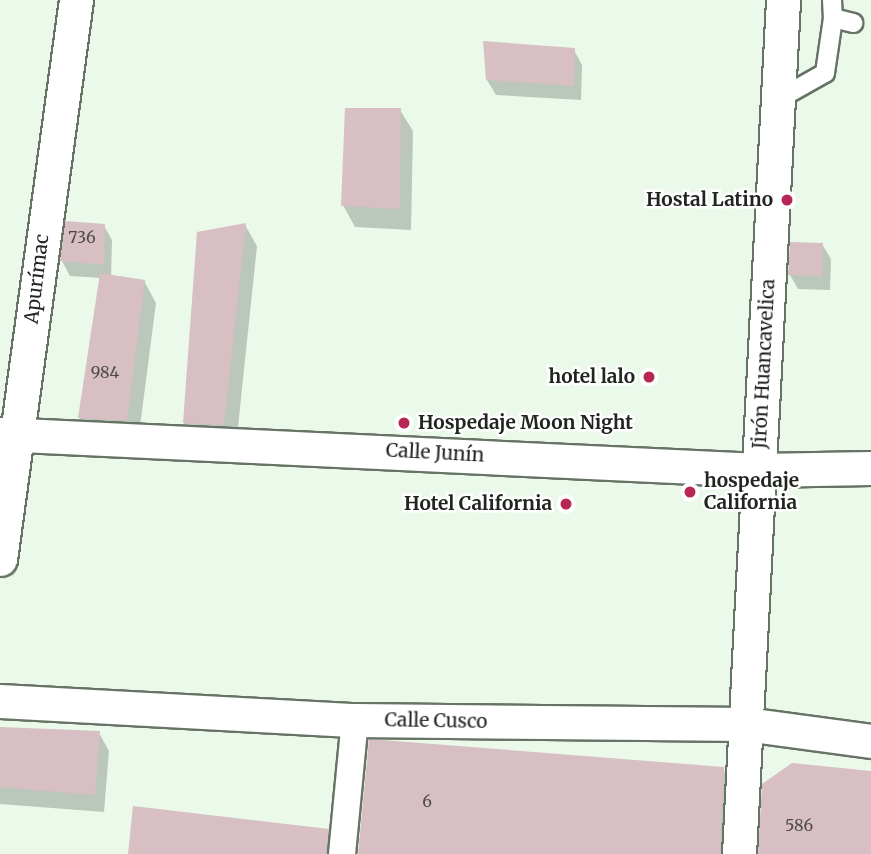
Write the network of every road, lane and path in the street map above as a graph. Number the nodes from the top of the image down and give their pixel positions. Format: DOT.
graph roads {
  1 [pos="76,0"];
  2 [pos="783,0"];
  3 [pos="832,0"];
  4 [pos="833,18"];
  5 [pos="853,23"];
  6 [pos="777,100"];
  7 [pos="10,436"];
  8 [pos="871,468"];
  9 [pos="759,470"];
  10 [pos="0,559"];
  11 [pos="0,701"];
  12 [pos="355,720"];
  13 [pos="746,724"];
  14 [pos="871,741"];
  15 [pos="342,854"];
  16 [pos="739,854"];
  1 -- 7 [label="street, Apurímac"];
  2 -- 6 [label="street, Jirón Huancavelica"];
  3 -- 4 [label="lane"];
  4 -- 5 [label="lane"];
  4 -- 6 [label="lane"];
  6 -- 9 [label="street, Jirón Huancavelica"];
  7 -- 9 [label="street, Calle Junín"];
  7 -- 10 [label="street, Apurímac"];
  8 -- 9 [label="street, Calle Junín"];
  9 -- 13 [label="street, Jirón Huancavelica"];
  11 -- 12 [label="street, Calle Cusco"];
  12 -- 13 [label="street, Calle Cusco"];
  12 -- 15 [label="street"];
  13 -- 14 [label="street, Calle Cusco"];
  13 -- 16 [label="street, Jirón Huancavelica"];
}
